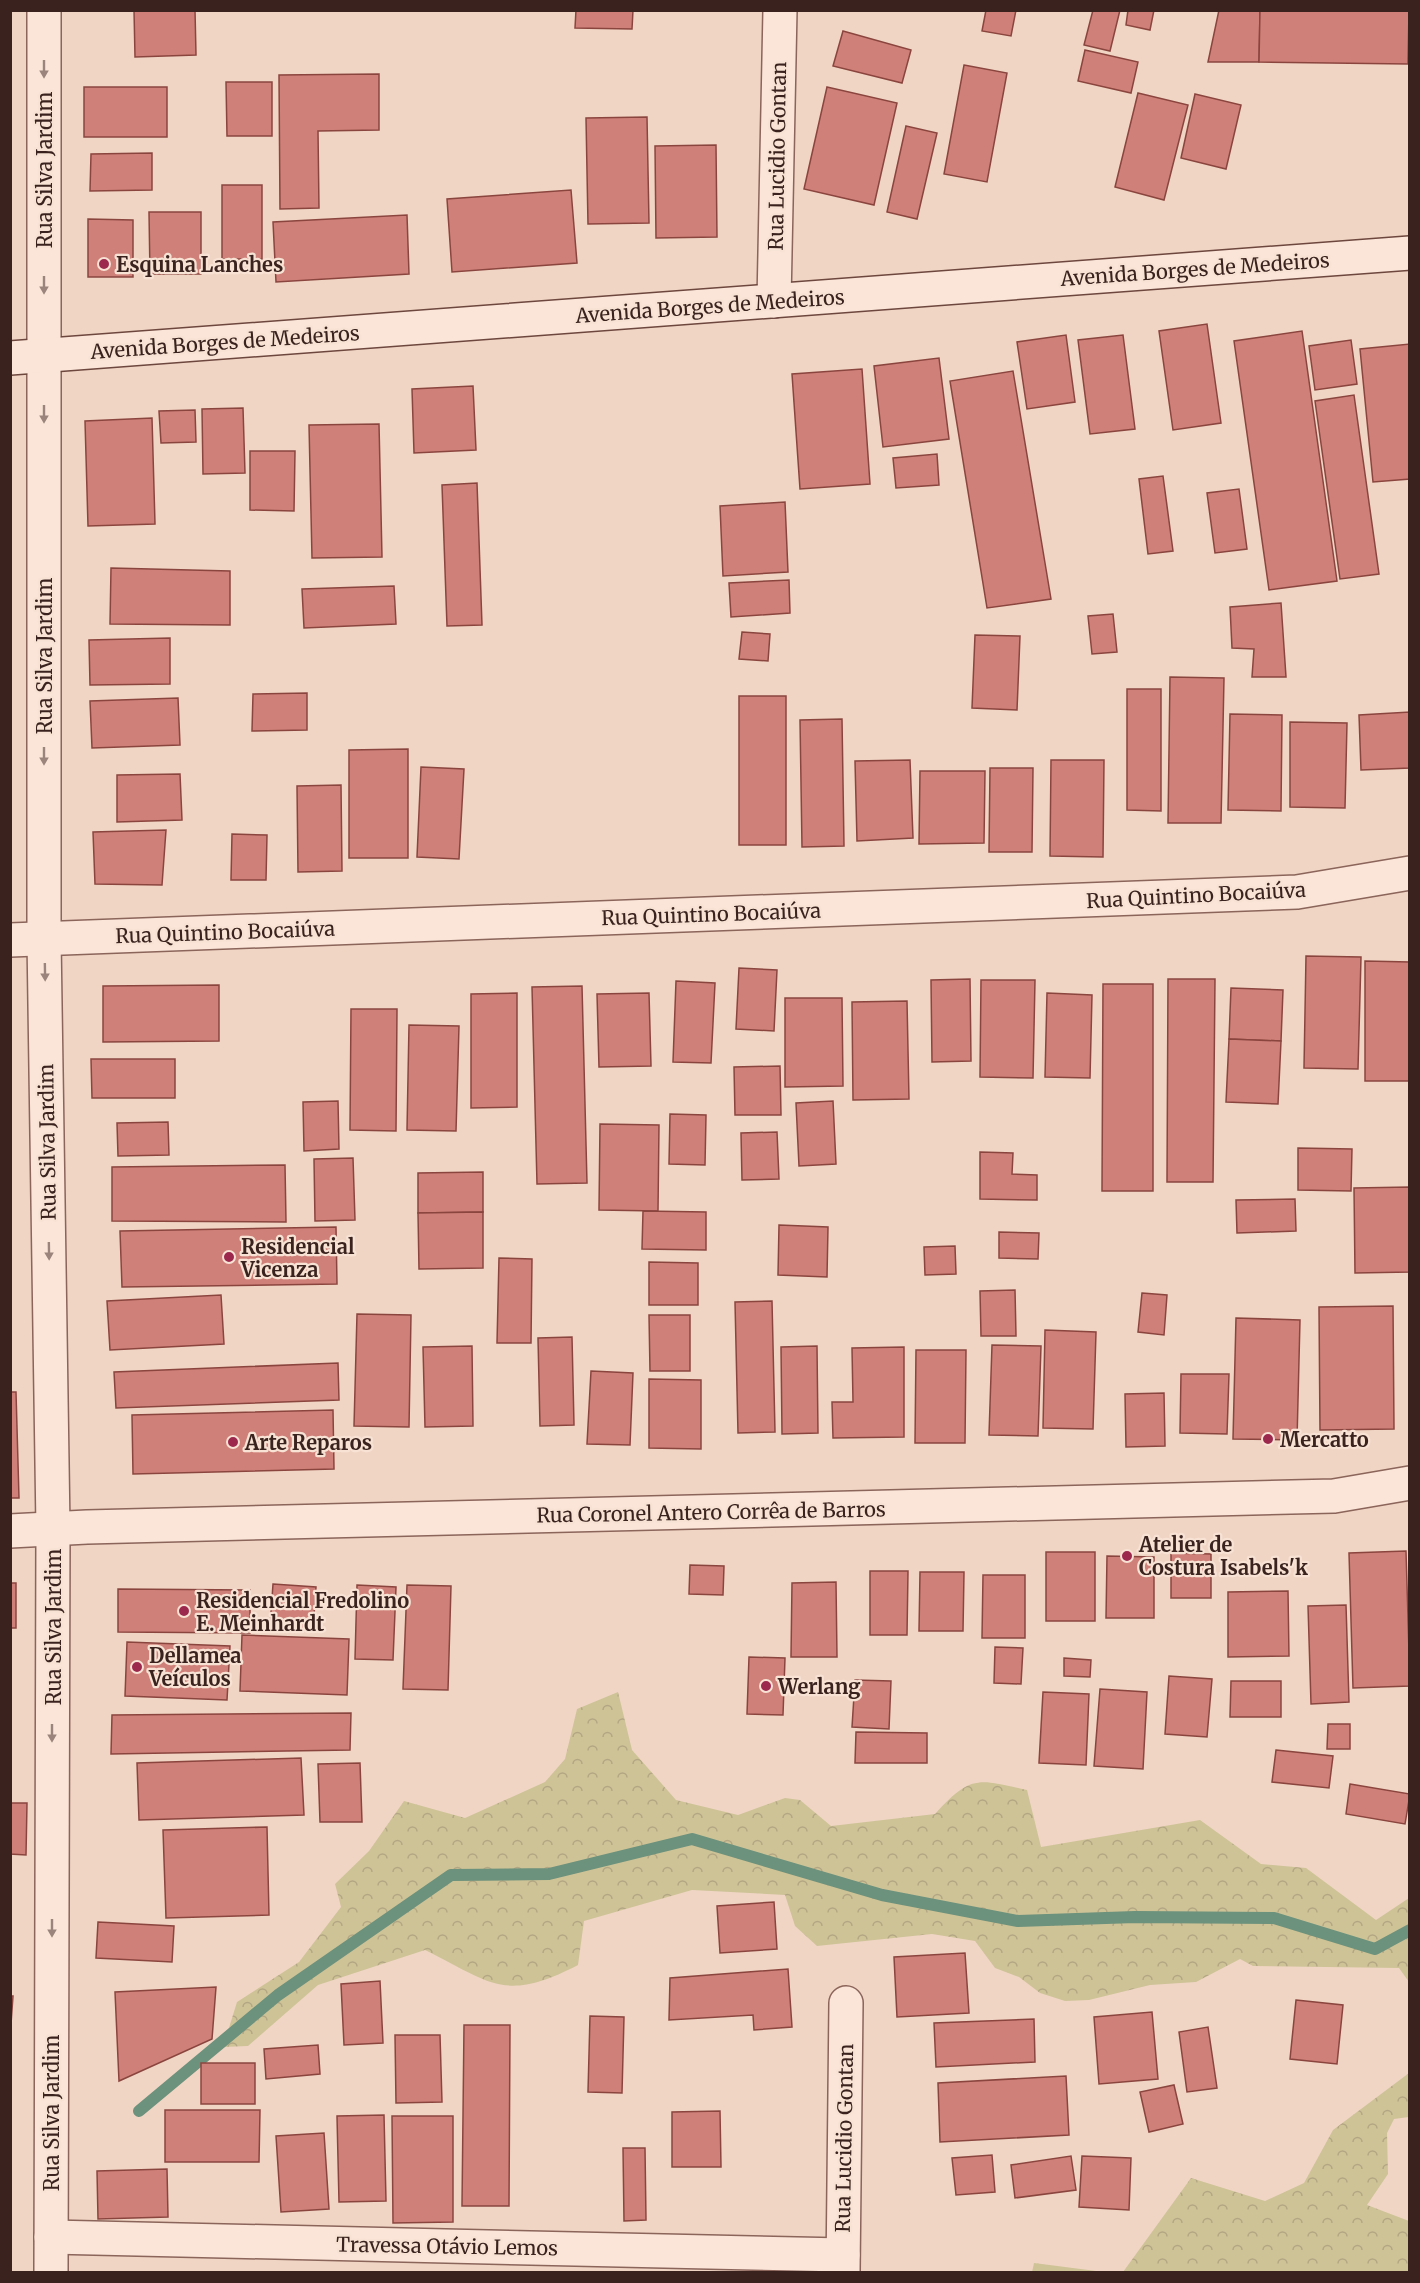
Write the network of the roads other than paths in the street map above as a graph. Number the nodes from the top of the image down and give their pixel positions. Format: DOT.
graph roads {
  1 [pos="44,10"];
  2 [pos="780,10"];
  3 [pos="1410,253"];
  4 [pos="774,301"];
  5 [pos="44,356"];
  6 [pos="10,358"];
  7 [pos="1410,873"];
  8 [pos="44,939"];
  9 [pos="10,940"];
  10 [pos="1410,1483"];
  11 [pos="53,1528"];
  12 [pos="10,1531"];
  13 [pos="846,2003"];
  14 [pos="51,2237"];
  15 [pos="843,2264"];
  16 [pos="51,2272"];
  1 -- 5 [label="street, Rua Silva Jardim, one-way"];
  2 -- 4 [label="street, Rua Lucidio Gontan"];
  3 -- 4 [label="street, Avenida Borges de Medeiros"];
  4 -- 5 [label="street, Avenida Borges de Medeiros"];
  5 -- 6 [label="street, Avenida Borges de Medeiros"];
  5 -- 8 [label="street, Rua Silva Jardim, one-way"];
  7 -- 8 [label="street, Rua Quintino Bocaiúva"];
  8 -- 9 [label="street, Rua Quintino Bocaiúva"];
  8 -- 11 [label="street, Rua Silva Jardim, one-way"];
  10 -- 11 [label="street, Rua Coronel Antero Corrêa de Barros"];
  11 -- 12 [label="street, Rua Coronel Antero Corrêa de Barros"];
  11 -- 14 [label="street, Rua Silva Jardim, one-way"];
  13 -- 15 [label="street, Rua Lucidio Gontan"];
  14 -- 15 [label="street, Travessa Otávio Lemos"];
  14 -- 16 [label="street, Rua Silva Jardim"];
}
